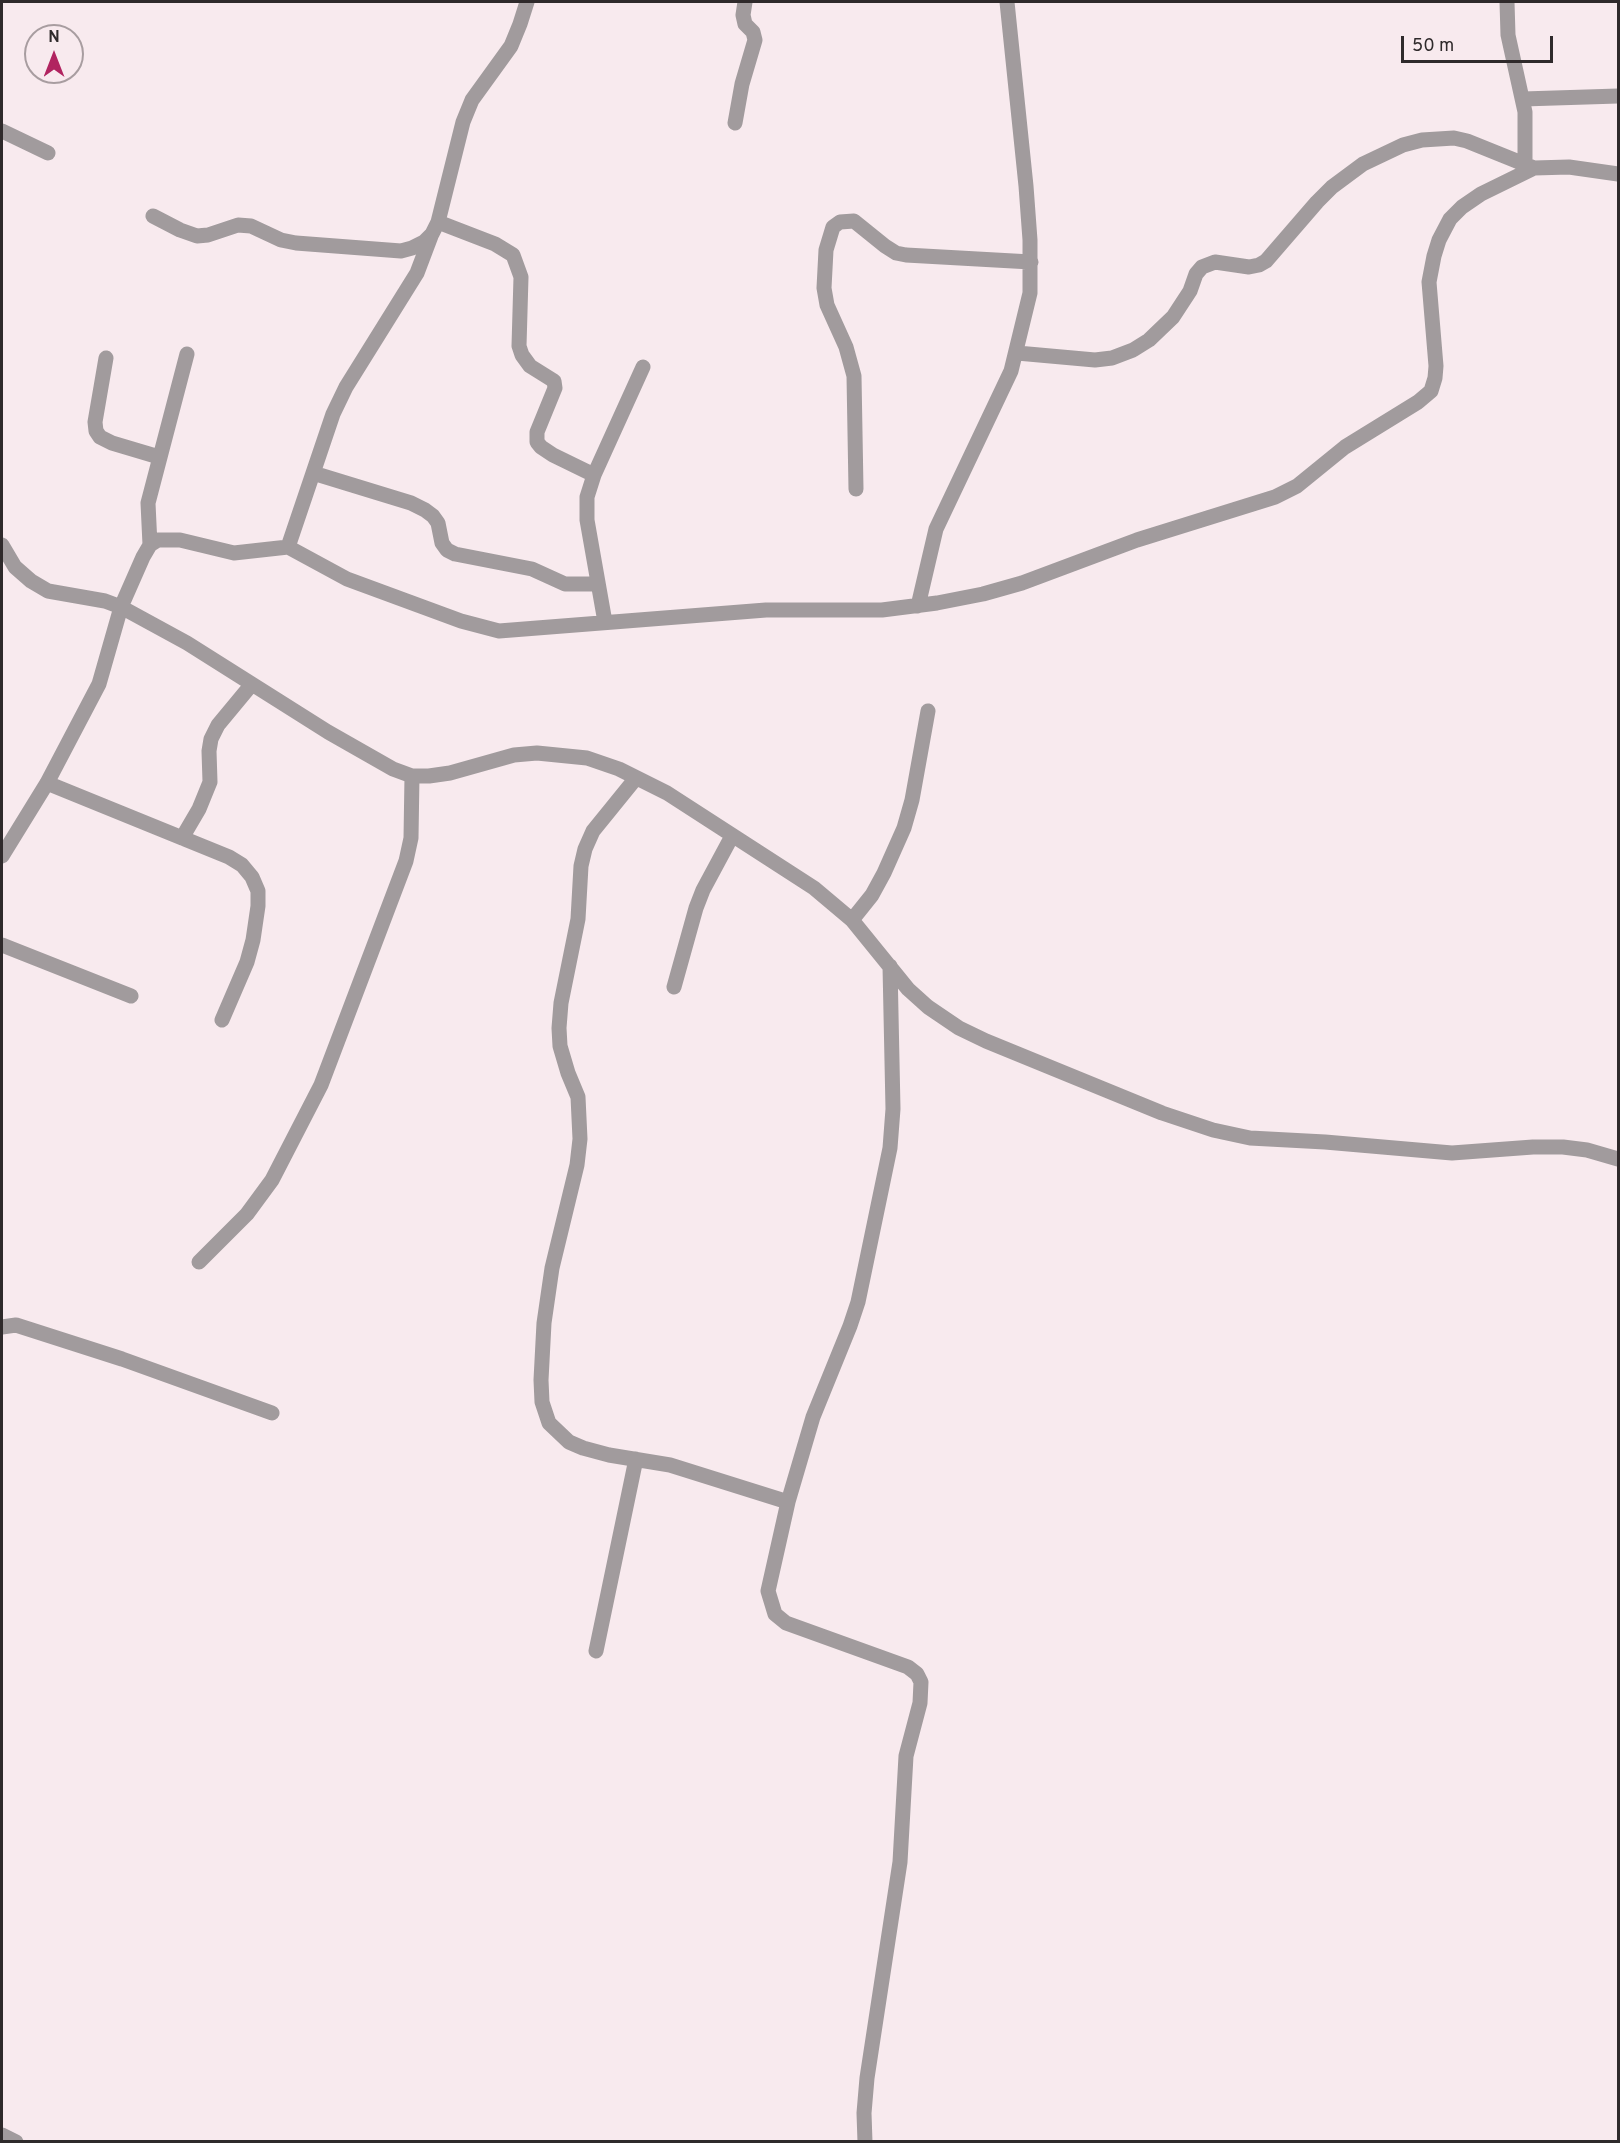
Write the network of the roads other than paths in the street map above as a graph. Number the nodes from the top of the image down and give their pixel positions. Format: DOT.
graph roads {
  1 [pos="527,2"];
  2 [pos="744,2"];
  3 [pos="1007,2"];
  4 [pos="1507,2"];
  5 [pos="1618,96"];
  6 [pos="1523,99"];
  7 [pos="735,123"];
  8 [pos="2,131"];
  9 [pos="48,153"];
  10 [pos="1530,166"];
  11 [pos="1618,174"];
  12 [pos="153,216"];
  13 [pos="435,228"];
  14 [pos="1031,262"];
  15 [pos="187,354"];
  16 [pos="1017,354"];
  17 [pos="106,358"];
  18 [pos="643,367"];
  19 [pos="159,457"];
  20 [pos="313,473"];
  21 [pos="594,475"];
  22 [pos="856,489"];
  23 [pos="2,545"];
  24 [pos="288,547"];
  25 [pos="146,551"];
  26 [pos="598,584"];
  27 [pos="124,600"];
  28 [pos="918,606"];
  29 [pos="604,622"];
  30 [pos="252,684"];
  31 [pos="928,711"];
  32 [pos="411,776"];
  33 [pos="636,778"];
  34 [pos="47,783"];
  35 [pos="732,836"];
  36 [pos="182,838"];
  37 [pos="2,856"];
  38 [pos="852,920"];
  39 [pos="2,945"];
  40 [pos="890,966"];
  41 [pos="674,987"];
  42 [pos="131,996"];
  43 [pos="222,1020"];
  44 [pos="1618,1159"];
  45 [pos="199,1263"];
  46 [pos="2,1327"];
  47 [pos="272,1413"];
  48 [pos="636,1459"];
  49 [pos="788,1502"];
  50 [pos="596,1651"];
  51 [pos="2,2135"];
  52 [pos="16,2142"];
  53 [pos="865,2142"];
  1 -- 13 [label="street"];
  2 -- 7 [label="street"];
  3 -- 14 [label="street"];
  4 -- 6 [label="street"];
  5 -- 6 [label="street"];
  6 -- 10 [label="street"];
  8 -- 9 [label="street"];
  10 -- 11 [label="street"];
  10 -- 16 [label="street"];
  10 -- 28 [label="street"];
  12 -- 13 [label="street"];
  13 -- 20 [label="street"];
  13 -- 21 [label="street"];
  14 -- 16 [label="street"];
  14 -- 22 [label="street"];
  15 -- 19 [label="street"];
  16 -- 28 [label="street"];
  17 -- 19 [label="street"];
  18 -- 21 [label="street"];
  19 -- 25 [label="street"];
  20 -- 24 [label="street"];
  20 -- 26 [label="street"];
  21 -- 26 [label="street"];
  23 -- 27 [label="street"];
  24 -- 25 [label="street"];
  24 -- 29 [label="street"];
  25 -- 27 [label="street"];
  26 -- 29 [label="street"];
  27 -- 30 [label="street"];
  27 -- 34 [label="street"];
  28 -- 29 [label="street"];
  30 -- 32 [label="street"];
  30 -- 36 [label="street"];
  31 -- 38 [label="street"];
  32 -- 33 [label="street"];
  32 -- 45 [label="street"];
  33 -- 35 [label="street"];
  33 -- 48 [label="street"];
  34 -- 36 [label="street"];
  34 -- 37 [label="street"];
  35 -- 38 [label="street"];
  35 -- 41 [label="street"];
  36 -- 43 [label="street"];
  38 -- 40 [label="street"];
  39 -- 42 [label="street"];
  40 -- 44 [label="street"];
  40 -- 49 [label="street"];
  46 -- 47 [label="street"];
  48 -- 49 [label="street"];
  48 -- 50 [label="street"];
  49 -- 53 [label="street"];
  51 -- 52 [label="street"];
}
